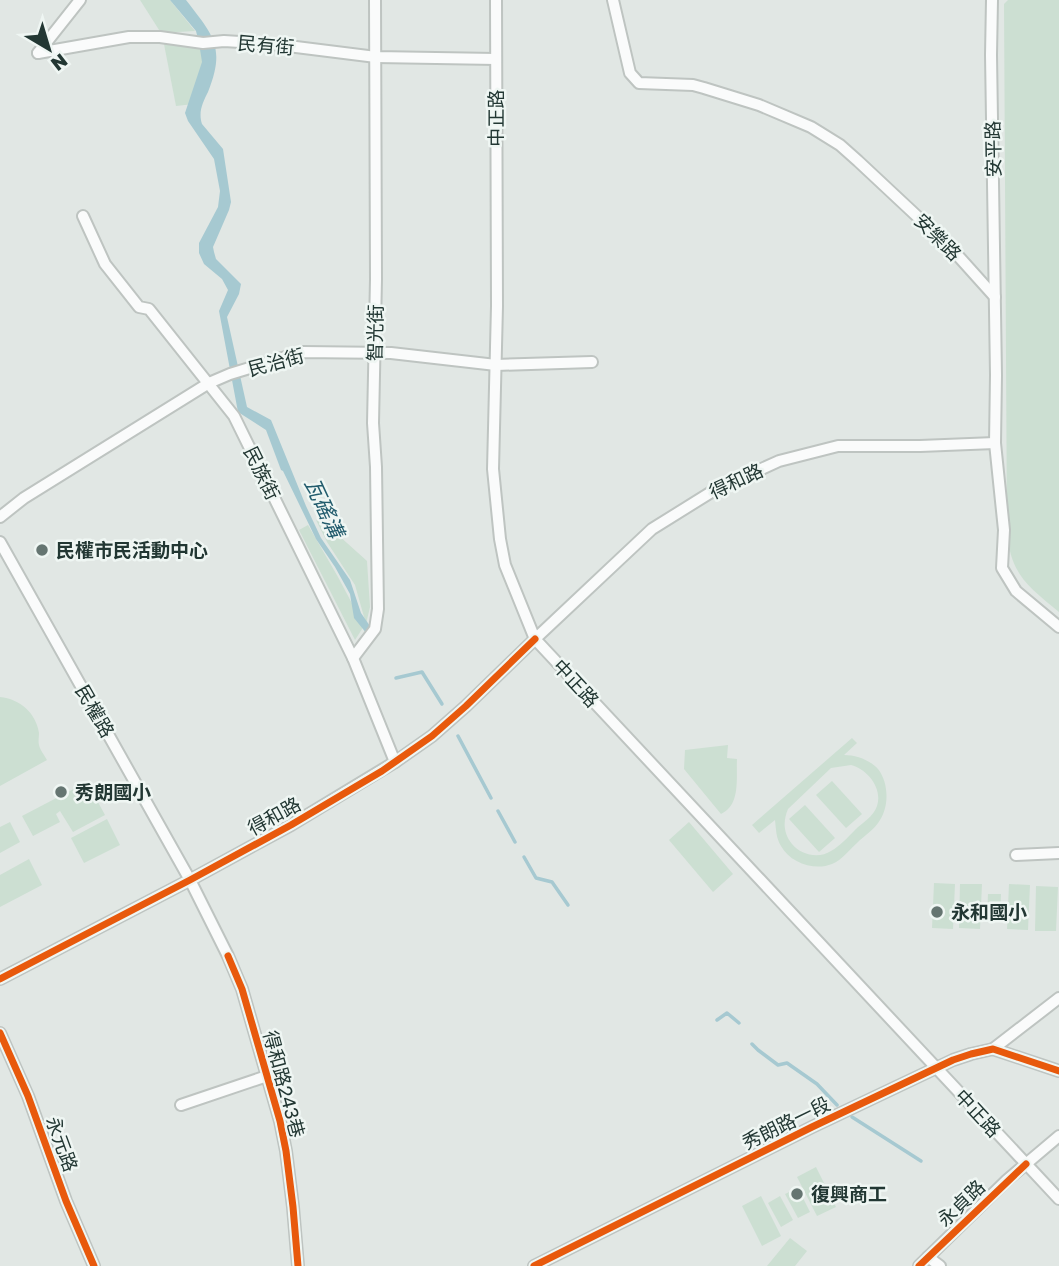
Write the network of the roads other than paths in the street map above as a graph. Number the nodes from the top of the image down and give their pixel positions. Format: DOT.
graph roads {
  1 [pos="80,0"];
  2 [pos="375,0"];
  3 [pos="496,0"];
  4 [pos="613,0"];
  5 [pos="992,0"];
  6 [pos="376,57"];
  7 [pos="496,59"];
  8 [pos="83,216"];
  9 [pos="995,298"];
  10 [pos="375,353"];
  11 [pos="592,362"];
  12 [pos="496,365"];
  13 [pos="209,383"];
  14 [pos="995,443"];
  15 [pos="0,517"];
  16 [pos="0,542"];
  17 [pos="1059,627"];
  18 [pos="535,639"];
  19 [pos="354,659"];
  20 [pos="395,762"];
  21 [pos="1059,853"];
  22 [pos="1017,855"];
  23 [pos="190,880"];
  24 [pos="0,979"];
  25 [pos="1059,998"];
  26 [pos="0,1033"];
  27 [pos="993,1049"];
  28 [pos="936,1067"];
  29 [pos="1059,1071"];
  30 [pos="267,1076"];
  31 [pos="181,1105"];
  32 [pos="1059,1136"];
  33 [pos="1026,1164"];
  34 [pos="1059,1199"];
  35 [pos="928,1257"];
  36 [pos="94,1266"];
  37 [pos="298,1266"];
  38 [pos="534,1266"];
  39 [pos="919,1266"];
  40 [pos="940,1266"];
  1 -- 6 [label="street, 民有街"];
  2 -- 6 [label="street, 智光街"];
  3 -- 7 [label="street, 中正路"];
  4 -- 9 [label="street, 安樂路"];
  5 -- 9 [label="street, 安平路"];
  6 -- 7 [label="street, 民有街"];
  6 -- 10 [label="street, 智光街"];
  7 -- 12 [label="street, 中正路"];
  8 -- 13 [label="street, 民族街"];
  9 -- 14 [label="street"];
  10 -- 12 [label="street, 民治街"];
  10 -- 13 [label="street, 民治街"];
  10 -- 19 [label="street, 智光街"];
  11 -- 12 [label="street, 民治街"];
  12 -- 18 [label="street, 中正路"];
  13 -- 15 [label="street, 民治街"];
  13 -- 19 [label="street, 民族街"];
  14 -- 17 [label="street"];
  14 -- 18 [label="street, 得和路"];
  16 -- 23 [label="street, 民權路"];
  18 -- 20 [label="street, 得和路"];
  18 -- 28 [label="street, 中正路"];
  19 -- 20 [label="street, 民族街"];
  20 -- 23 [label="street, 得和路"];
  21 -- 22 [label="street"];
  23 -- 24 [label="street, 得和路"];
  23 -- 30 [label="street, 得和路243巷"];
  25 -- 27 [label="street"];
  26 -- 36 [label="street, 永元路"];
  27 -- 28 [label="street, 秀朗路一段"];
  27 -- 29 [label="street"];
  28 -- 33 [label="street, 中正路"];
  28 -- 38 [label="street, 秀朗路一段"];
  30 -- 31 [label="street"];
  30 -- 37 [label="street, 得和路243巷"];
  32 -- 33 [label="street, 永貞路"];
  33 -- 34 [label="street, 中正路"];
  33 -- 35 [label="street, 永貞路"];
  35 -- 39 [label="street, 永貞路"];
  35 -- 40 [label="street"];
}
